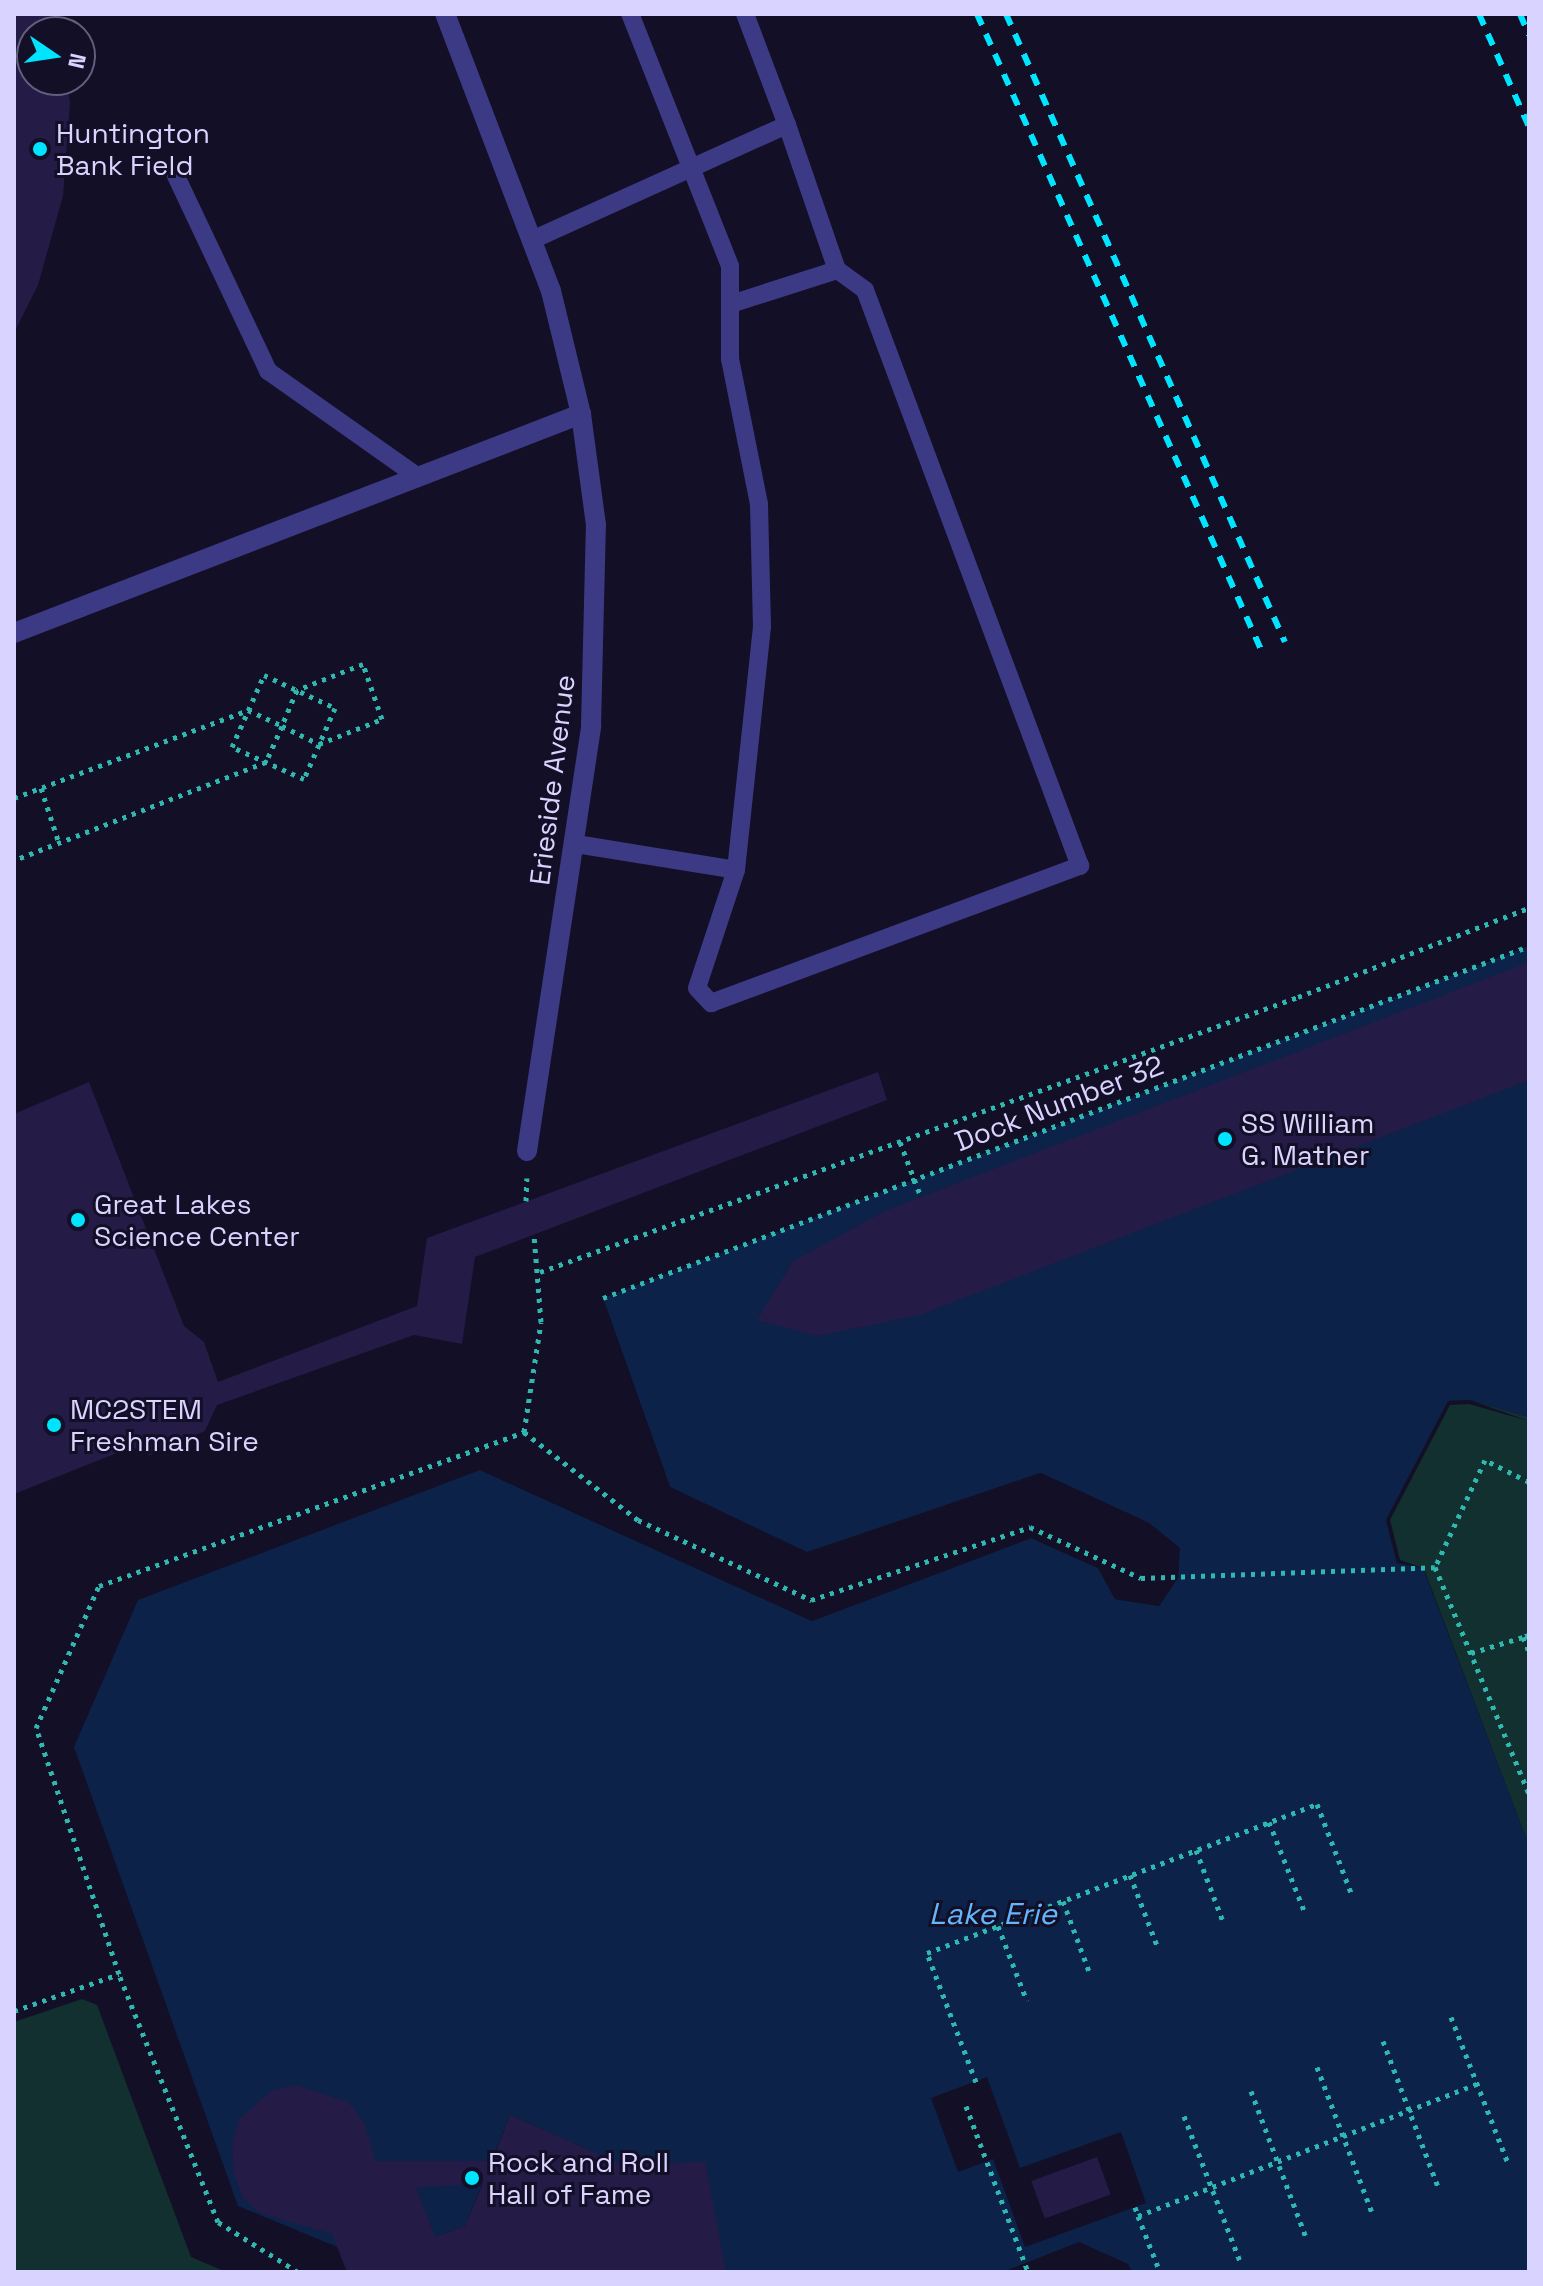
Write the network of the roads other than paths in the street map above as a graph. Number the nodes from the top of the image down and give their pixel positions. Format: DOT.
graph roads {
  1 [pos="445,14"];
  2 [pos="630,14"];
  3 [pos="745,14"];
  4 [pos="787,125"];
  5 [pos="690,164"];
  6 [pos="176,176"];
  7 [pos="532,240"];
  8 [pos="837,270"];
  9 [pos="731,304"];
  10 [pos="581,414"];
  11 [pos="418,477"];
  12 [pos="14,633"];
  13 [pos="576,844"];
  14 [pos="736,870"];
  15 [pos="527,1151"];
  1 -- 7 [label="street, Erieside Avenue"];
  2 -- 5 [label="lane"];
  3 -- 4 [label="lane"];
  4 -- 5 [label="lane"];
  4 -- 8 [label="lane"];
  5 -- 7 [label="lane"];
  5 -- 9 [label="lane"];
  6 -- 11 [label="lane"];
  7 -- 10 [label="street, Erieside Avenue"];
  8 -- 9 [label="lane"];
  8 -- 14 [label="lane"];
  9 -- 14 [label="lane"];
  10 -- 11 [label="street"];
  10 -- 13 [label="street, Erieside Avenue"];
  11 -- 12 [label="street"];
  13 -- 14 [label="lane"];
  13 -- 15 [label="street, Erieside Avenue"];
}
